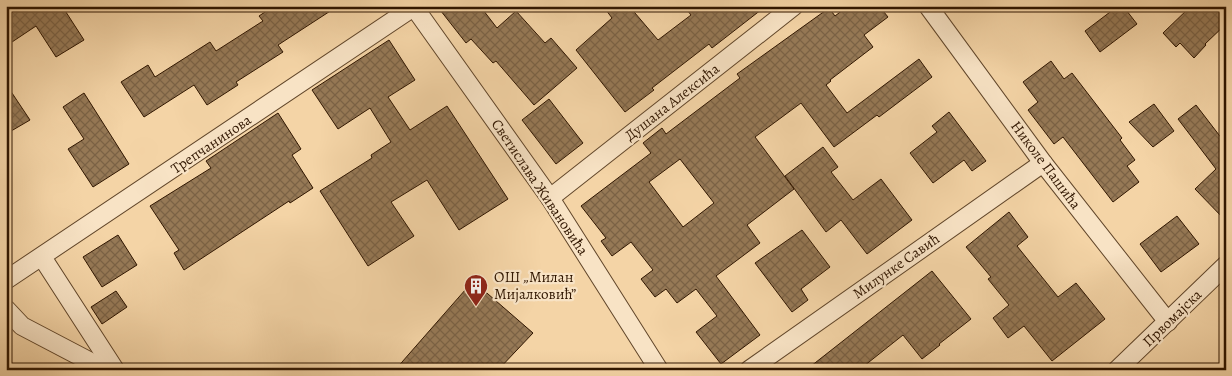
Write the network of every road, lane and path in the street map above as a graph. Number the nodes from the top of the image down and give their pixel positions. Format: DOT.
graph roads {
  1 [pos="794,6"];
  2 [pos="928,6"];
  3 [pos="415,7"];
  4 [pos="1043,163"];
  5 [pos="550,198"];
  6 [pos="42,258"];
  7 [pos="1226,265"];
  8 [pos="6,280"];
  9 [pos="6,309"];
  10 [pos="1168,322"];
  11 [pos="106,370"];
  12 [pos="116,370"];
  13 [pos="659,370"];
  14 [pos="749,370"];
  15 [pos="1117,370"];
  1 -- 5 [label="street, Душана Алексића"];
  2 -- 4 [label="street, Николе Пашића"];
  3 -- 5 [label="street, Светислава Живановића"];
  3 -- 6 [label="street, Трепчанинова"];
  4 -- 10 [label="street, Николе Пашића"];
  4 -- 14 [label="street, Милунке Савић"];
  5 -- 13 [label="street, Светислава Живановића"];
  6 -- 8 [label="street, Трепчанинова"];
  6 -- 12 [label="street"];
  7 -- 10 [label="street, Првомајска"];
  9 -- 11 [label="street"];
  10 -- 15 [label="street, Првомајска"];
}
